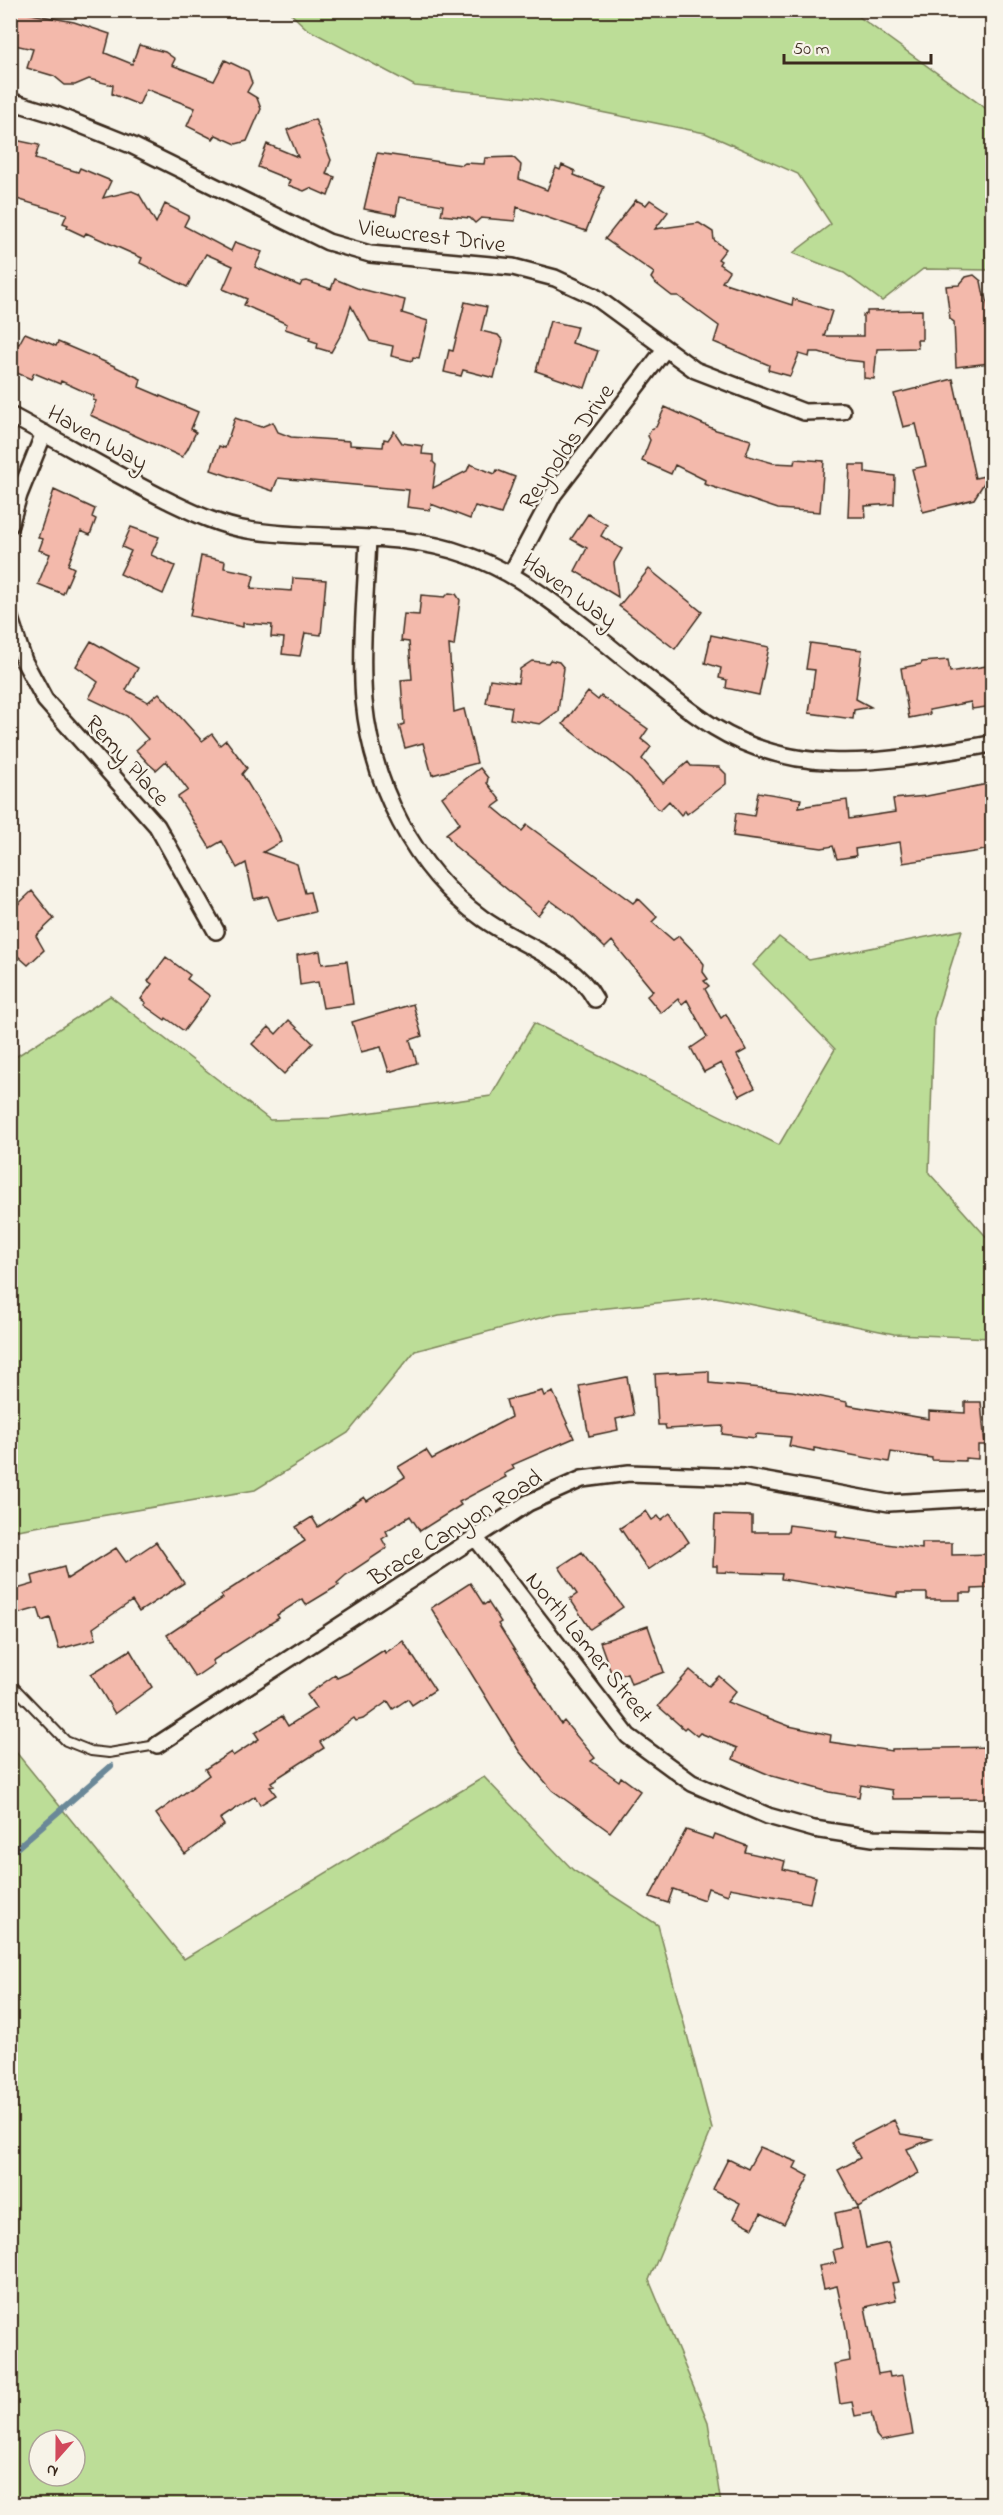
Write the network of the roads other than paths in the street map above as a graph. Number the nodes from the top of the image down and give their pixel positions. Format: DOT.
graph roads {
  1 [pos="10,101"];
  2 [pos="665,349"];
  3 [pos="842,411"];
  4 [pos="10,415"];
  5 [pos="44,433"];
  6 [pos="10,525"];
  7 [pos="368,538"];
  8 [pos="511,574"];
  9 [pos="10,618"];
  10 [pos="993,744"];
  11 [pos="216,931"];
  12 [pos="595,999"];
  13 [pos="993,1497"];
  14 [pos="475,1537"];
  15 [pos="10,1683"];
  16 [pos="157,1745"];
  17 [pos="993,1841"];
  1 -- 2 [label="street, Viewcrest Drive"];
  2 -- 3 [label="street, Viewcrest Drive"];
  2 -- 8 [label="street, Reynolds Drive"];
  4 -- 5 [label="street, Haven Way"];
  5 -- 6 [label="street"];
  5 -- 7 [label="street, Haven Way"];
  7 -- 8 [label="street, Haven Way"];
  7 -- 12 [label="street"];
  8 -- 10 [label="street, Haven Way"];
  9 -- 11 [label="street, Remy Place"];
  13 -- 14 [label="street, Brace Canyon Road"];
  14 -- 16 [label="street, Brace Canyon Road"];
  14 -- 17 [label="street, North Lamer Street"];
  15 -- 16 [label="lane"];
}
